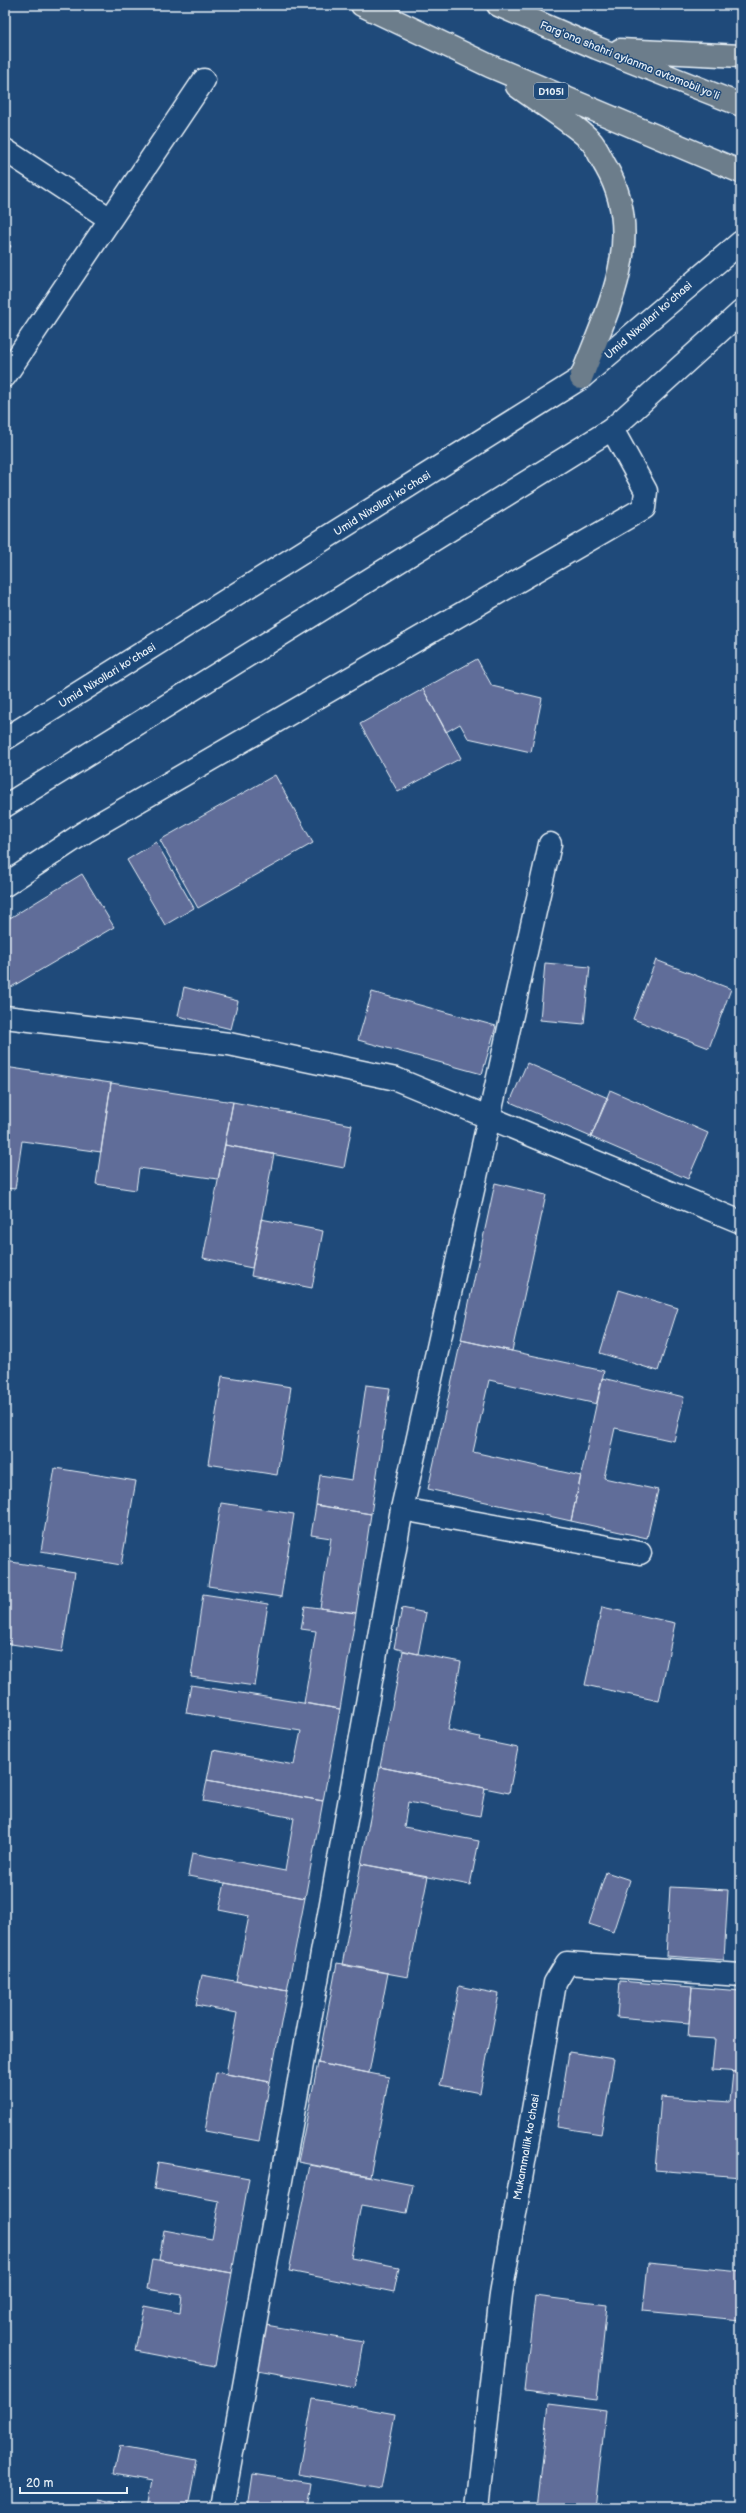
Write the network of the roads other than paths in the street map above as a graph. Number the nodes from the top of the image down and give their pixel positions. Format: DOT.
graph roads {
  1 [pos="362,5"];
  2 [pos="498,5"];
  3 [pos="598,48"];
  4 [pos="741,56"];
  5 [pos="490,66"];
  6 [pos="204,80"];
  7 [pos="741,105"];
  8 [pos="5,150"];
  9 [pos="741,172"];
  10 [pos="110,219"];
  11 [pos="741,242"];
  12 [pos="741,312"];
  13 [pos="5,376"];
  14 [pos="581,378"];
  15 [pos="612,429"];
  16 [pos="5,739"];
  17 [pos="5,806"];
  18 [pos="550,844"];
  19 [pos="5,885"];
  20 [pos="5,1017"];
  21 [pos="491,1118"];
  22 [pos="741,1222"];
  23 [pos="402,1509"];
  24 [pos="640,1553"];
  25 [pos="741,1975"];
  26 [pos="222,2508"];
  27 [pos="477,2508"];
  1 -- 5 [label="highway, D105l"];
  2 -- 3 [label="highway, Fargʻona shahri aylanma avtomobil yoʻli"];
  3 -- 4 [label="highway"];
  3 -- 7 [label="highway, Fargʻona shahri aylanma avtomobil yoʻli"];
  5 -- 9 [label="highway, D105l"];
  5 -- 14 [label="highway"];
  6 -- 10 [label="street"];
  8 -- 10 [label="street"];
  10 -- 13 [label="street"];
  11 -- 14 [label="street, Umid Nixollari koʻchasi"];
  12 -- 15 [label="street"];
  14 -- 16 [label="street, Umid Nixollari koʻchasi"];
  15 -- 17 [label="street"];
  15 -- 19 [label="street"];
  18 -- 21 [label="street"];
  20 -- 21 [label="street"];
  21 -- 22 [label="street"];
  21 -- 23 [label="street"];
  23 -- 24 [label="street"];
  23 -- 26 [label="street"];
  25 -- 27 [label="street, Mukammallik koʻchasi"];
}
